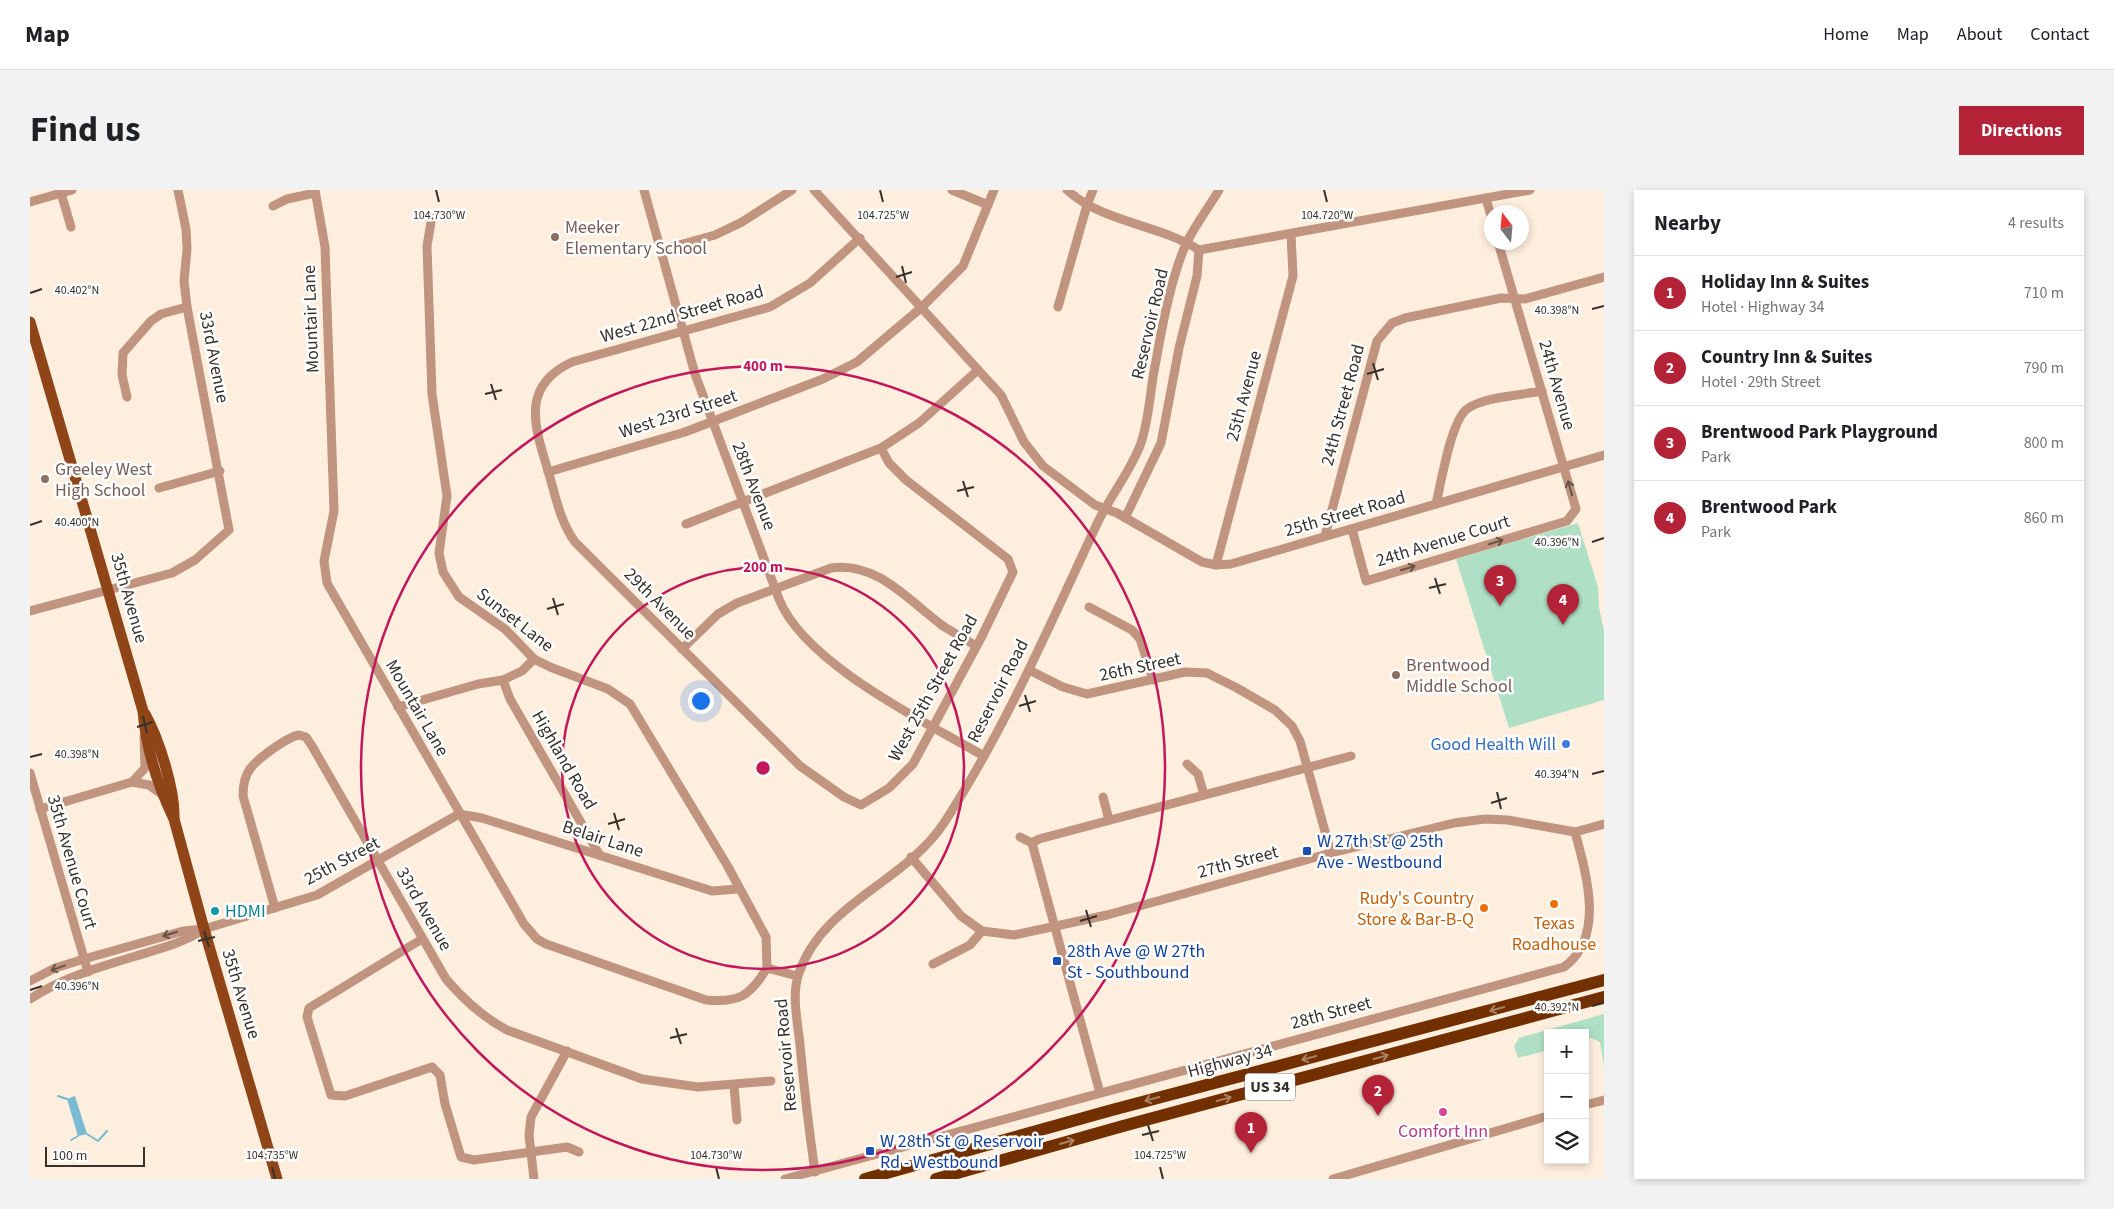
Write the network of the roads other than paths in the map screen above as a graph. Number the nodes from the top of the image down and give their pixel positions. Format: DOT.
graph roads {
  1 [pos="72,190"];
  2 [pos="178,190"];
  3 [pos="644,190"];
  4 [pos="792,190"];
  5 [pos="814,190"];
  6 [pos="952,190"];
  7 [pos="994,190"];
  8 [pos="1067,190"];
  9 [pos="1093,190"];
  10 [pos="1219,190"];
  11 [pos="1530,190"];
  12 [pos="315,191"];
  13 [pos="61,193"];
  14 [pos="1486,199"];
  15 [pos="30,202"];
  16 [pos="988,205"];
  17 [pos="1087,205"];
  18 [pos="1488,205"];
  19 [pos="273,206"];
  20 [pos="432,216"];
  21 [pos="71,227"];
  22 [pos="1291,234"];
  23 [pos="860,238"];
  24 [pos="1187,242"];
  25 [pos="661,250"];
  26 [pos="1199,250"];
  27 [pos="1500,250"];
  28 [pos="1604,277"];
  29 [pos="1515,299"];
  30 [pos="188,307"];
  31 [pos="922,307"];
  32 [pos="1058,307"];
  33 [pos="30,322"];
  34 [pos="683,332"];
  35 [pos="978,370"];
  36 [pos="554,373"];
  37 [pos="1542,391"];
  38 [pos="127,397"];
  39 [pos="712,422"];
  40 [pos="881,448"];
  41 [pos="1604,455"];
  42 [pos="1564,467"];
  43 [pos="220,471"];
  44 [pos="548,472"];
  45 [pos="159,488"];
  46 [pos="743,502"];
  47 [pos="1436,504"];
  48 [pos="1104,509"];
  49 [pos="1576,509"];
  50 [pos="1125,518"];
  51 [pos="686,524"];
  52 [pos="1352,529"];
  53 [pos="1325,536"];
  54 [pos="1216,566"];
  55 [pos="775,588"];
  56 [pos="109,591"];
  57 [pos="1089,607"];
  58 [pos="30,611"];
  59 [pos="976,646"];
  60 [pos="682,649"];
  61 [pos="534,659"];
  62 [pos="1029,670"];
  63 [pos="503,680"];
  64 [pos="1153,680"];
  65 [pos="398,707"];
  66 [pos="143,711"];
  67 [pos="933,727"];
  68 [pos="145,733"];
  69 [pos="984,756"];
  70 [pos="1351,756"];
  71 [pos="1187,764"];
  72 [pos="1308,767"];
  73 [pos="30,774"];
  74 [pos="132,782"];
  75 [pos="163,795"];
  76 [pos="1204,795"];
  77 [pos="1103,797"];
  78 [pos="861,805"];
  79 [pos="40,809"];
  80 [pos="459,814"];
  81 [pos="174,819"];
  82 [pos="1109,820"];
  83 [pos="1604,824"];
  84 [pos="1576,832"];
  85 [pos="1020,837"];
  86 [pos="1032,844"];
  87 [pos="1331,853"];
  88 [pos="599,854"];
  89 [pos="911,857"];
  90 [pos="378,861"];
  91 [pos="738,889"];
  92 [pos="275,908"];
  93 [pos="1056,927"];
  94 [pos="204,930"];
  95 [pos="982,931"];
  96 [pos="422,939"];
  97 [pos="84,959"];
  98 [pos="933,964"];
  99 [pos="767,968"];
  100 [pos="88,972"];
  101 [pos="1604,973"];
  102 [pos="797,976"];
  103 [pos="1604,980"];
  104 [pos="30,981"];
  105 [pos="1561,992"];
  106 [pos="1604,997"];
  107 [pos="30,999"];
  108 [pos="1604,1003"];
  109 [pos="1554,1011"];
  110 [pos="567,1051"];
  111 [pos="771,1082"];
  112 [pos="734,1086"];
  113 [pos="1100,1093"];
  114 [pos="1604,1100"];
  115 [pos="1589,1104"];
  116 [pos="1544,1117"];
  117 [pos="737,1120"];
  118 [pos="531,1152"];
  119 [pos="579,1152"];
  120 [pos="815,1172"];
  121 [pos="277,1179"];
  122 [pos="534,1179"];
  123 [pos="785,1179"];
  124 [pos="865,1179"];
  125 [pos="936,1179"];
  126 [pos="1333,1179"];
  1 -- 13 [label="street"];
  2 -- 30 [label="street, 33rd Avenue"];
  3 -- 25 [label="street, 28th Avenue"];
  4 -- 25 [label="street"];
  5 -- 23 [label="street"];
  6 -- 16 [label="street"];
  7 -- 16 [label="street, West 23rd Street"];
  8 -- 17 [label="street"];
  9 -- 17 [label="street"];
  10 -- 24 [label="street, Reservoir Road"];
  11 -- 14 [label="street"];
  12 -- 19 [label="street, Mountair Lane"];
  12 -- 65 [label="street, Mountair Lane"];
  13 -- 15 [label="street"];
  13 -- 21 [label="street"];
  14 -- 18 [label="street"];
  14 -- 22 [label="street"];
  16 -- 31 [label="street, West 23rd Street"];
  17 -- 24 [label="street"];
  17 -- 32 [label="street"];
  20 -- 61 [label="street, Sunset Lane"];
  22 -- 26 [label="street"];
  22 -- 54 [label="street, 25th Avenue"];
  23 -- 31 [label="street"];
  23 -- 34 [label="street, West 22nd Street Road"];
  24 -- 26 [label="street"];
  24 -- 48 [label="street, Reservoir Road"];
  25 -- 34 [label="street, 28th Avenue"];
  26 -- 50 [label="street"];
  27 -- 29 [label="street, 24th Avenue"];
  28 -- 29 [label="street, 24th Street Road"];
  29 -- 37 [label="street, 24th Avenue"];
  29 -- 53 [label="street, 24th Street Road"];
  30 -- 38 [label="street"];
  30 -- 43 [label="street, 33rd Avenue"];
  31 -- 35 [label="street"];
  31 -- 39 [label="street, West 23rd Street"];
  33 -- 56 [label="main road, 35th Avenue"];
  34 -- 36 [label="street, West 22nd Street Road"];
  34 -- 39 [label="street, 28th Avenue"];
  35 -- 40 [label="street"];
  35 -- 48 [label="street"];
  36 -- 44 [label="street, 29th Avenue"];
  37 -- 42 [label="street, 24th Avenue"];
  37 -- 47 [label="street"];
  39 -- 44 [label="street, West 23rd Street"];
  39 -- 46 [label="street, 28th Avenue"];
  40 -- 46 [label="street"];
  40 -- 59 [label="street, West 25th Street Road"];
  41 -- 42 [label="street, 25th Street Road"];
  42 -- 47 [label="street, 25th Street Road"];
  49 -- 42 [label="street, 24th Avenue, one-way"];
  43 -- 45 [label="street"];
  43 -- 56 [label="street, 33rd Avenue"];
  44 -- 60 [label="street, 29th Avenue"];
  46 -- 51 [label="street"];
  46 -- 55 [label="street, 28th Avenue"];
  47 -- 52 [label="street, 25th Street Road"];
  48 -- 50 [label="street"];
  48 -- 62 [label="street, Reservoir Road"];
  52 -- 49 [label="street, 24th Avenue Court, one-way"];
  50 -- 54 [label="street"];
  52 -- 53 [label="street, 25th Street Road"];
  53 -- 54 [label="street, 25th Street Road"];
  55 -- 59 [label="street"];
  55 -- 60 [label="street"];
  55 -- 67 [label="street, 28th Avenue"];
  56 -- 58 [label="street"];
  56 -- 66 [label="main road, 35th Avenue"];
  57 -- 64 [label="street"];
  59 -- 67 [label="street, West 25th Street Road"];
  60 -- 78 [label="street, 29th Avenue"];
  61 -- 63 [label="street"];
  61 -- 91 [label="street, Sunset Lane"];
  62 -- 64 [label="street, 26th Street"];
  62 -- 69 [label="street, Reservoir Road"];
  63 -- 65 [label="street"];
  63 -- 88 [label="street, Highland Road"];
  64 -- 72 [label="street, 26th Street"];
  65 -- 80 [label="street, Mountair Lane"];
  66 -- 68 [label="main road, 35th Avenue"];
  66 -- 81 [label="main road, 35th Avenue"];
  67 -- 69 [label="street, 28th Avenue"];
  67 -- 78 [label="street, West 25th Street Road"];
  68 -- 74 [label="street"];
  68 -- 75 [label="main road, 35th Avenue"];
  69 -- 89 [label="street, Reservoir Road"];
  70 -- 72 [label="street"];
  71 -- 76 [label="street"];
  72 -- 76 [label="street"];
  72 -- 87 [label="street"];
  73 -- 79 [label="street, 35th Avenue Court"];
  74 -- 75 [label="street"];
  74 -- 79 [label="street"];
  75 -- 81 [label="main road, 35th Avenue"];
  76 -- 82 [label="street"];
  77 -- 82 [label="street"];
  79 -- 97 [label="street, 35th Avenue Court"];
  80 -- 88 [label="street, Belair Lane"];
  80 -- 90 [label="street, 25th Street"];
  80 -- 99 [label="street, Mountair Lane"];
  81 -- 94 [label="main road, 35th Avenue"];
  82 -- 86 [label="street"];
  83 -- 84 [label="street, 27th Street"];
  84 -- 87 [label="street, 27th Street"];
  84 -- 113 [label="street, 28th Street"];
  85 -- 86 [label="street"];
  86 -- 93 [label="street"];
  87 -- 93 [label="street, 27th Street"];
  88 -- 91 [label="street, Belair Lane"];
  89 -- 95 [label="street, 27th Street"];
  89 -- 102 [label="street, Reservoir Road"];
  90 -- 92 [label="street, 25th Street"];
  90 -- 92 [label="street, 33rd Avenue"];
  90 -- 96 [label="street, 33rd Avenue"];
  91 -- 99 [label="street, Sunset Lane"];
  92 -- 94 [label="street, 25th Street"];
  93 -- 95 [label="street, 27th Street"];
  93 -- 113 [label="street"];
  94 -- 97 [label="street, 25th Street, one-way"];
  94 -- 100 [label="street, 25th Street"];
  94 -- 121 [label="main road, 35th Avenue"];
  95 -- 98 [label="street"];
  96 -- 110 [label="street, 33rd Avenue"];
  96 -- 118 [label="street"];
  97 -- 100 [label="street, 35th Avenue Court"];
  97 -- 104 [label="street, 25th Street, one-way"];
  99 -- 102 [label="street"];
  100 -- 107 [label="street, 25th Street"];
  101 -- 105 [label="highway"];
  102 -- 120 [label="street, Reservoir Road"];
  103 -- 105 [label="highway, Highway 34 / US 34"];
  105 -- 124 [label="highway, Highway 34 / US 34, one-way"];
  106 -- 109 [label="highway, Highway 34 / US 34"];
  108 -- 109 [label="highway"];
  125 -- 109 [label="highway, Highway 34 / US 34, one-way"];
  110 -- 112 [label="street, 33rd Avenue"];
  110 -- 118 [label="street"];
  111 -- 112 [label="street, 33rd Avenue"];
  112 -- 117 [label="street"];
  113 -- 120 [label="street, 28th Street"];
  114 -- 115 [label="street"];
  116 -- 126 [label="street"];
  118 -- 119 [label="street"];
  118 -- 122 [label="street"];
  120 -- 123 [label="street, 28th Street"];
}
